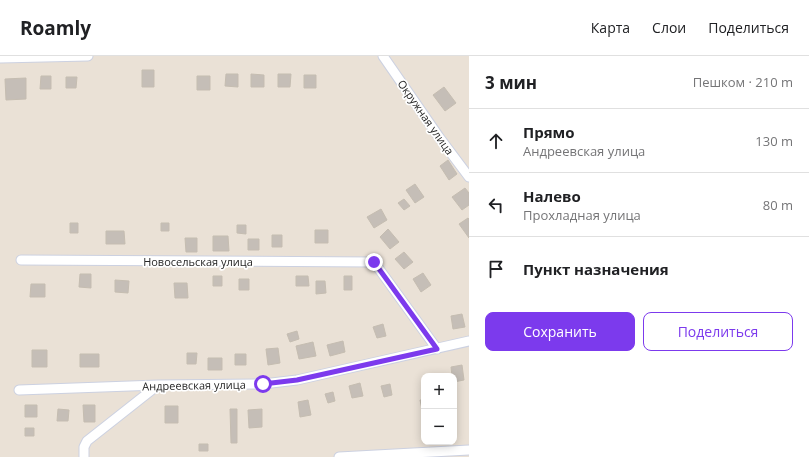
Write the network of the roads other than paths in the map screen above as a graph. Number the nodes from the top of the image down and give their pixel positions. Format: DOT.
graph roads {
  1 [pos="88,56"];
  2 [pos="383,56"];
  3 [pos="0,58"];
  4 [pos="469,177"];
  5 [pos="21,260"];
  6 [pos="469,341"];
  7 [pos="437,349"];
  8 [pos="158,385"];
  9 [pos="18,390"];
  10 [pos="469,450"];
  11 [pos="84,457"];
  12 [pos="339,457"];
  1 -- 3 [label="street"];
  2 -- 4 [label="street, Окружная улица"];
  5 -- 7 [label="street, Новосельская улица"];
  6 -- 7 [label="street, Андреевская улица"];
  7 -- 8 [label="street, Андреевская улица"];
  8 -- 9 [label="street, Андреевская улица"];
  8 -- 11 [label="street"];
  10 -- 12 [label="street"];
}
